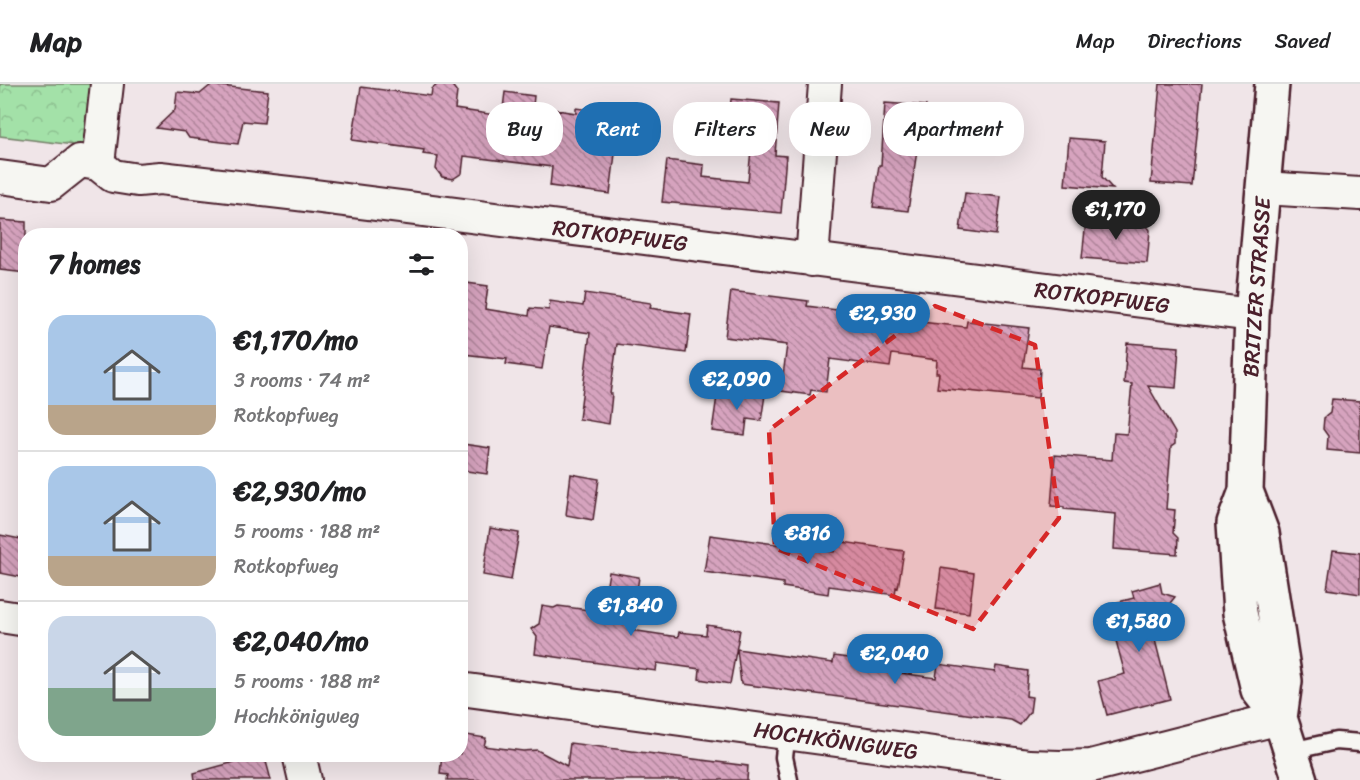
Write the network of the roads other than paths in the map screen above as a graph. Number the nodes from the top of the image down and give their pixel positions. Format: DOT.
graph roads {
  1 [pos="107,84"];
  2 [pos="825,84"];
  3 [pos="1272,84"];
  4 [pos="98,164"];
  5 [pos="0,177"];
  6 [pos="1263,188"];
  7 [pos="1360,194"];
  8 [pos="812,260"];
  9 [pos="1252,315"];
  10 [pos="0,616"];
  11 [pos="18,619"];
  12 [pos="468,690"];
  13 [pos="1280,718"];
  14 [pos="787,733"];
  15 [pos="1360,743"];
  16 [pos="301,762"];
  17 [pos="1296,766"];
  18 [pos="305,780"];
  19 [pos="789,780"];
  1 -- 4 [label="street"];
  2 -- 8 [label="street"];
  3 -- 6 [label="main road, BRITZER STRASSE"];
  4 -- 5 [label="street"];
  4 -- 8 [label="street, ROTKOPFWEG"];
  6 -- 7 [label="street"];
  6 -- 9 [label="main road, BRITZER STRASSE"];
  8 -- 9 [label="street, ROTKOPFWEG"];
  9 -- 13 [label="main road, BRITZER STRASSE"];
  10 -- 11 [label="street"];
  12 -- 14 [label="street, HOCHKÖNIGWEG"];
  13 -- 14 [label="street, HOCHKÖNIGWEG"];
  13 -- 17 [label="main road, BRITZER STRASSE"];
  14 -- 19 [label="lane"];
  15 -- 17 [label="lane"];
  16 -- 18 [label="street"];
}
